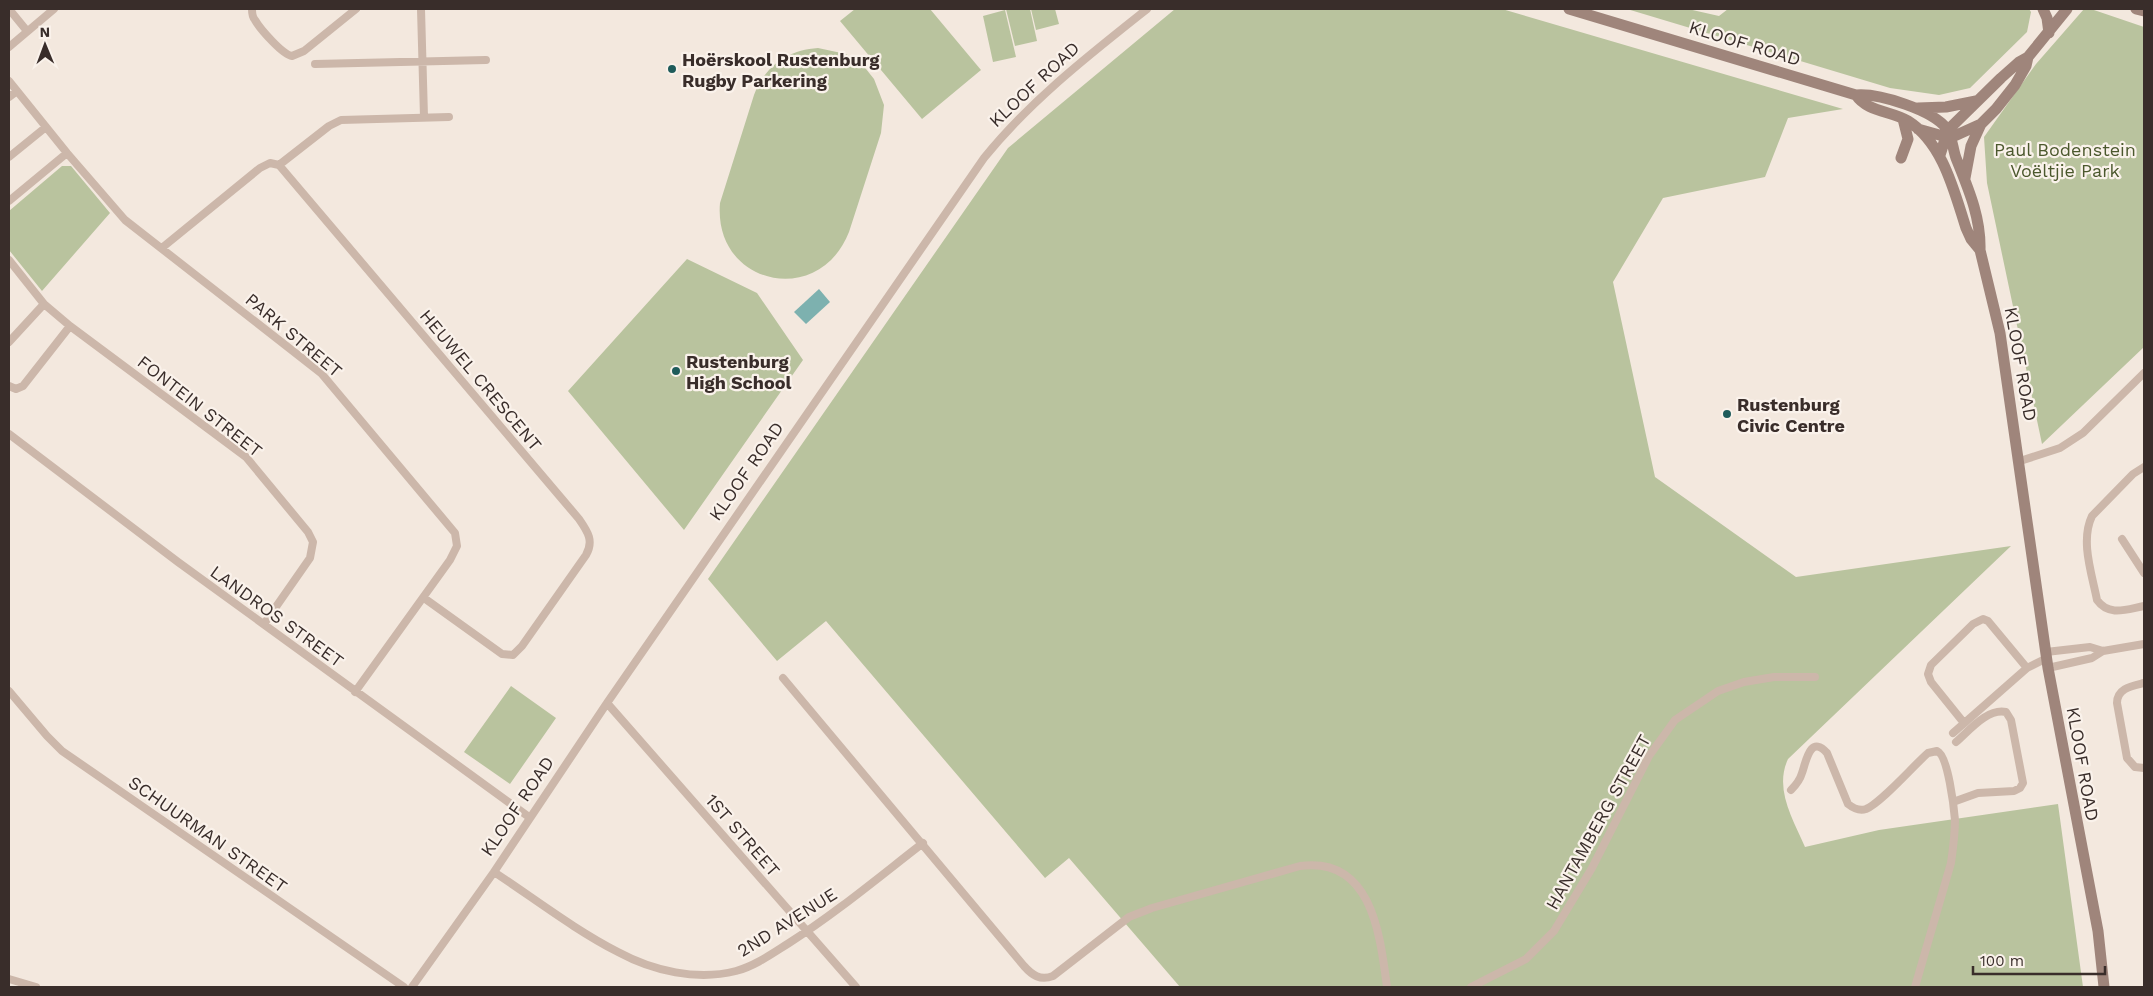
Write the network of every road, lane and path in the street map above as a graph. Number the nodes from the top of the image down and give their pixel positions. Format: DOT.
graph roads {
  1 [pos="9,9"];
  2 [pos="54,9"];
  3 [pos="252,9"];
  4 [pos="356,9"];
  5 [pos="421,9"];
  6 [pos="1147,9"];
  7 [pos="1569,9"];
  8 [pos="2043,9"];
  9 [pos="2067,9"];
  10 [pos="2136,9"];
  11 [pos="2144,11"];
  12 [pos="27,31"];
  13 [pos="2049,33"];
  14 [pos="9,47"];
  15 [pos="2028,58"];
  16 [pos="486,60"];
  17 [pos="422,61"];
  18 [pos="315,64"];
  19 [pos="9,81"];
  20 [pos="17,91"];
  21 [pos="1856,95"];
  22 [pos="9,97"];
  23 [pos="1979,100"];
  24 [pos="1914,108"];
  25 [pos="424,117"];
  26 [pos="449,117"];
  27 [pos="1903,119"];
  28 [pos="1981,124"];
  29 [pos="46,127"];
  30 [pos="1918,129"];
  31 [pos="1948,135"];
  32 [pos="67,152"];
  33 [pos="1940,155"];
  34 [pos="9,157"];
  35 [pos="1901,158"];
  36 [pos="279,165"];
  37 [pos="1965,178"];
  38 [pos="9,201"];
  39 [pos="162,248"];
  40 [pos="1980,250"];
  41 [pos="10,264"];
  42 [pos="44,304"];
  43 [pos="70,326"];
  44 [pos="9,342"];
  45 [pos="2144,373"];
  46 [pos="9,386"];
  47 [pos="9,434"];
  48 [pos="13,441"];
  49 [pos="2020,461"];
  50 [pos="2144,467"];
  51 [pos="2122,539"];
  52 [pos="2144,574"];
  53 [pos="424,598"];
  54 [pos="2144,606"];
  55 [pos="264,624"];
  56 [pos="2144,644"];
  57 [pos="2103,651"];
  58 [pos="2047,659"];
  59 [pos="2027,668"];
  60 [pos="1816,677"];
  61 [pos="783,678"];
  62 [pos="2144,683"];
  63 [pos="9,691"];
  64 [pos="355,692"];
  65 [pos="607,703"];
  66 [pos="1964,723"];
  67 [pos="1953,733"];
  68 [pos="1956,742"];
  69 [pos="2144,768"];
  70 [pos="1791,790"];
  71 [pos="1953,802"];
  72 [pos="529,817"];
  73 [pos="923,843"];
  74 [pos="494,872"];
  75 [pos="807,931"];
  76 [pos="9,979"];
  77 [pos="36,987"];
  78 [pos="404,987"];
  79 [pos="412,987"];
  80 [pos="856,987"];
  81 [pos="1386,987"];
  82 [pos="1471,987"];
  83 [pos="1915,987"];
  84 [pos="2104,987"];
  1 -- 12 [label="street"];
  2 -- 12 [label="street"];
  3 -- 4 [label="street"];
  5 -- 17 [label="street"];
  6 -- 65 [label="street, KLOOF ROAD"];
  7 -- 21 [label="street, KLOOF ROAD"];
  8 -- 13 [label="street"];
  9 -- 13 [label="street"];
  10 -- 11 [label="street"];
  12 -- 14 [label="street"];
  13 -- 15 [label="street"];
  15 -- 23 [label="street"];
  15 -- 28 [label="street"];
  16 -- 17 [label="street"];
  17 -- 18 [label="street"];
  17 -- 25 [label="street"];
  19 -- 20 [label="street, PARK STREET"];
  20 -- 22 [label="street"];
  20 -- 29 [label="street, PARK STREET"];
  21 -- 24 [label="street"];
  21 -- 27 [label="street, KLOOF ROAD"];
  23 -- 24 [label="street"];
  23 -- 31 [label="street"];
  24 -- 31 [label="street"];
  25 -- 26 [label="street"];
  25 -- 36 [label="street"];
  27 -- 30 [label="street, KLOOF ROAD"];
  27 -- 35 [label="street"];
  28 -- 31 [label="street"];
  28 -- 37 [label="street"];
  29 -- 32 [label="street, PARK STREET"];
  29 -- 34 [label="street"];
  30 -- 31 [label="street"];
  30 -- 33 [label="street, KLOOF ROAD"];
  31 -- 33 [label="street"];
  31 -- 37 [label="street"];
  32 -- 38 [label="street"];
  32 -- 39 [label="street, PARK STREET"];
  33 -- 40 [label="street, KLOOF ROAD"];
  36 -- 39 [label="street"];
  36 -- 53 [label="street, HEUWEL CRESCENT"];
  37 -- 40 [label="street"];
  39 -- 53 [label="street, PARK STREET"];
  40 -- 49 [label="street, KLOOF ROAD"];
  41 -- 42 [label="street, FONTEIN STREET"];
  42 -- 43 [label="street, FONTEIN STREET"];
  42 -- 44 [label="street"];
  43 -- 46 [label="street"];
  43 -- 55 [label="street, FONTEIN STREET"];
  45 -- 49 [label="street"];
  47 -- 48 [label="street, LANDROS STREET"];
  48 -- 55 [label="street, LANDROS STREET"];
  49 -- 58 [label="street, KLOOF ROAD"];
  50 -- 54 [label="street"];
  51 -- 52 [label="street"];
  53 -- 64 [label="street, PARK STREET"];
  55 -- 64 [label="street, LANDROS STREET"];
  56 -- 57 [label="street"];
  57 -- 58 [label="street"];
  57 -- 58 [label="street"];
  58 -- 59 [label="street"];
  58 -- 84 [label="street, KLOOF ROAD"];
  59 -- 66 [label="street"];
  59 -- 66 [label="street"];
  60 -- 82 [label="street, HANTAMBERG STREET"];
  61 -- 73 [label="street"];
  62 -- 69 [label="street"];
  63 -- 78 [label="street, SCHUURMAN STREET"];
  64 -- 72 [label="street, LANDROS STREET"];
  65 -- 72 [label="street, KLOOF ROAD"];
  65 -- 75 [label="street, 1ST STREET"];
  66 -- 67 [label="street"];
  68 -- 71 [label="street"];
  70 -- 71 [label="street"];
  71 -- 83 [label="street"];
  72 -- 74 [label="street, KLOOF ROAD"];
  73 -- 75 [label="street, 2ND AVENUE"];
  73 -- 81 [label="street"];
  74 -- 75 [label="street, 2ND AVENUE"];
  74 -- 79 [label="street, KLOOF ROAD"];
  75 -- 80 [label="street, 1ST STREET"];
  76 -- 77 [label="street"];
}
